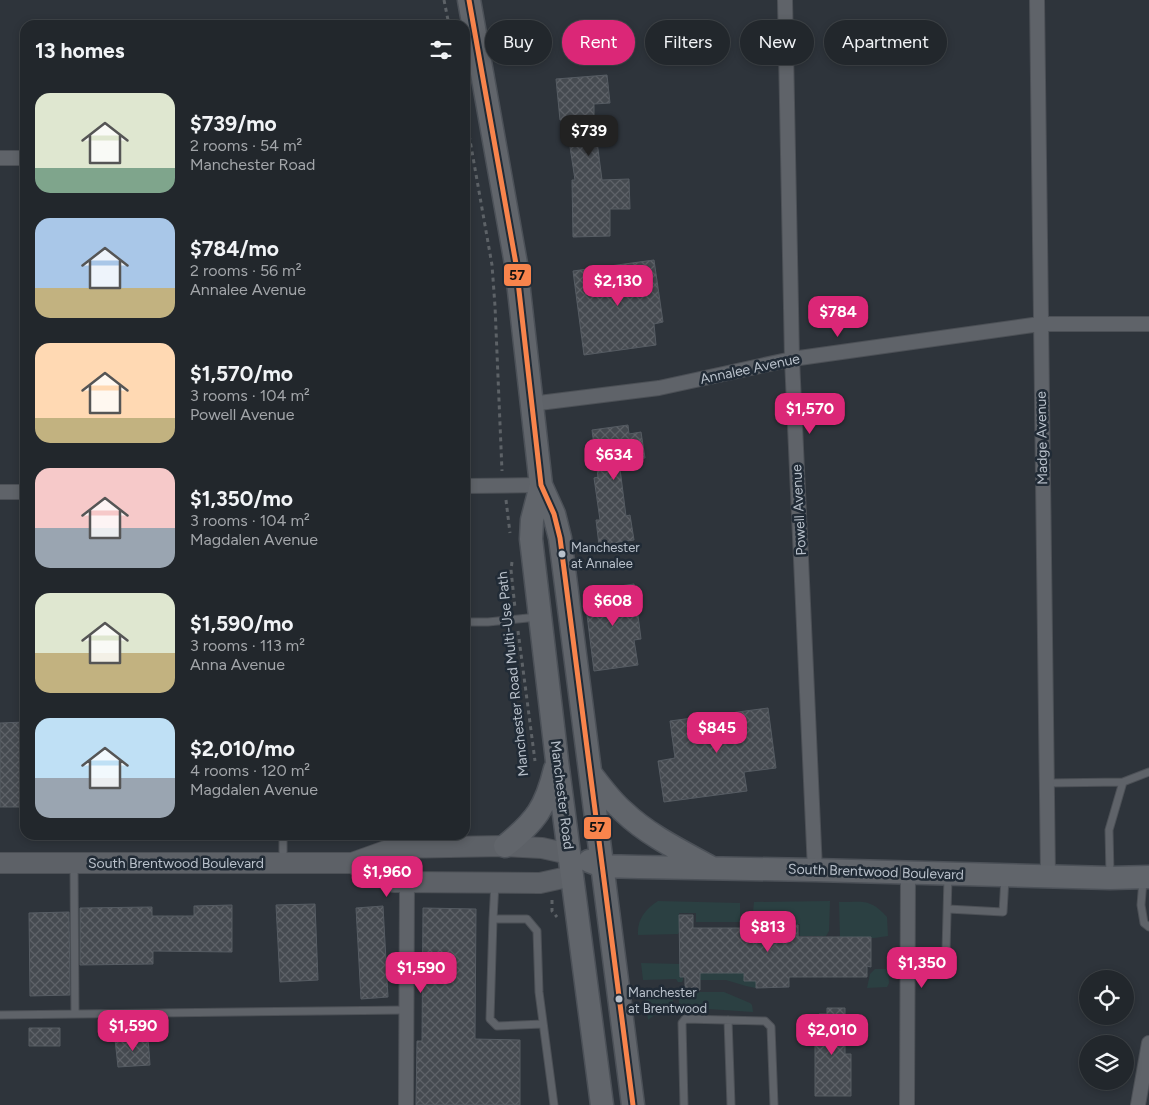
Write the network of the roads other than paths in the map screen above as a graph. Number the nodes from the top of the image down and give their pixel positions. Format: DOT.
graph roads {
  1 [pos="470,0"];
  2 [pos="785,0"];
  3 [pos="1037,0"];
  4 [pos="0,158"];
  5 [pos="20,158"];
  6 [pos="1040,324"];
  7 [pos="1149,324"];
  8 [pos="792,359"];
  9 [pos="531,404"];
  10 [pos="540,485"];
  11 [pos="470,486"];
  12 [pos="0,492"];
  13 [pos="20,492"];
  14 [pos="540,617"];
  15 [pos="470,622"];
  16 [pos="546,762"];
  17 [pos="1149,772"];
  18 [pos="590,773"];
  19 [pos="1123,782"];
  20 [pos="1047,783"];
  21 [pos="282,840"];
  22 [pos="505,846"];
  23 [pos="569,854"];
  24 [pos="283,862"];
  25 [pos="0,863"];
  26 [pos="352,863"];
  27 [pos="74,864"];
  28 [pos="602,866"];
  29 [pos="713,869"];
  30 [pos="815,870"];
  31 [pos="908,874"];
  32 [pos="948,874"];
  33 [pos="1005,875"];
  34 [pos="572,876"];
  35 [pos="1048,876"];
  36 [pos="1110,878"];
  37 [pos="1146,878"];
  38 [pos="407,882"];
  39 [pos="495,883"];
  40 [pos="948,909"];
  41 [pos="493,919"];
  42 [pos="1149,927"];
  43 [pos="946,950"];
  44 [pos="406,1010"];
  45 [pos="75,1014"];
  46 [pos="0,1015"];
  47 [pos="728,1020"];
  48 [pos="543,1024"];
  49 [pos="1149,1043"];
  50 [pos="406,1105"];
  51 [pos="554,1105"];
  52 [pos="602,1105"];
  53 [pos="633,1105"];
  54 [pos="684,1105"];
  55 [pos="731,1105"];
  56 [pos="774,1105"];
  57 [pos="908,1105"];
  58 [pos="1138,1105"];
  1 -- 9 [label="main road, Manchester Road"];
  2 -- 8 [label="street, Powell Avenue"];
  3 -- 6 [label="street, Madge Avenue"];
  4 -- 5 [label="street"];
  6 -- 7 [label="street, Annalee Avenue"];
  6 -- 8 [label="street, Annalee Avenue"];
  6 -- 20 [label="street, Madge Avenue"];
  8 -- 9 [label="street, Annalee Avenue"];
  8 -- 30 [label="street, Powell Avenue"];
  9 -- 10 [label="main road, Manchester Road"];
  10 -- 11 [label="street"];
  10 -- 14 [label="main road, Manchester Road"];
  10 -- 18 [label="main road, Manchester Road"];
  12 -- 13 [label="street"];
  14 -- 15 [label="lane"];
  14 -- 16 [label="main road, Manchester Road"];
  16 -- 22 [label="main road"];
  16 -- 23 [label="main road, Manchester Road"];
  17 -- 19 [label="lane"];
  18 -- 28 [label="main road, Manchester Road"];
  18 -- 29 [label="main road"];
  19 -- 20 [label="lane"];
  19 -- 36 [label="lane"];
  20 -- 35 [label="street, Madge Avenue"];
  21 -- 24 [label="lane"];
  22 -- 23 [label="main road, South Brentwood Boulevard"];
  22 -- 26 [label="main road, South Brentwood Boulevard"];
  23 -- 28 [label="main road, South Brentwood Boulevard"];
  23 -- 34 [label="main road, Manchester Road"];
  24 -- 26 [label="main road, South Brentwood Boulevard"];
  24 -- 27 [label="main road, South Brentwood Boulevard"];
  25 -- 27 [label="main road, South Brentwood Boulevard"];
  26 -- 38 [label="main road, South Brentwood Boulevard"];
  27 -- 45 [label="lane"];
  28 -- 29 [label="main road, South Brentwood Boulevard"];
  28 -- 34 [label="main road, South Brentwood Boulevard"];
  28 -- 53 [label="main road, Manchester Road"];
  29 -- 30 [label="main road, South Brentwood Boulevard"];
  30 -- 31 [label="main road, South Brentwood Boulevard"];
  31 -- 32 [label="main road, South Brentwood Boulevard"];
  31 -- 57 [label="street"];
  32 -- 33 [label="main road, South Brentwood Boulevard"];
  32 -- 40 [label="lane"];
  33 -- 35 [label="main road, South Brentwood Boulevard"];
  33 -- 40 [label="lane"];
  34 -- 39 [label="main road, South Brentwood Boulevard"];
  34 -- 52 [label="main road, Manchester Road"];
  35 -- 36 [label="main road, South Brentwood Boulevard"];
  36 -- 37 [label="main road, South Brentwood Boulevard"];
  37 -- 42 [label="lane"];
  38 -- 39 [label="main road, South Brentwood Boulevard"];
  38 -- 44 [label="street"];
  39 -- 41 [label="lane"];
  40 -- 43 [label="lane"];
  41 -- 48 [label="lane"];
  41 -- 48 [label="lane"];
  44 -- 45 [label="lane"];
  44 -- 50 [label="street"];
  45 -- 46 [label="lane"];
  47 -- 54 [label="lane"];
  47 -- 55 [label="lane"];
  47 -- 56 [label="lane"];
  48 -- 51 [label="lane"];
  49 -- 58 [label="street"];
}
